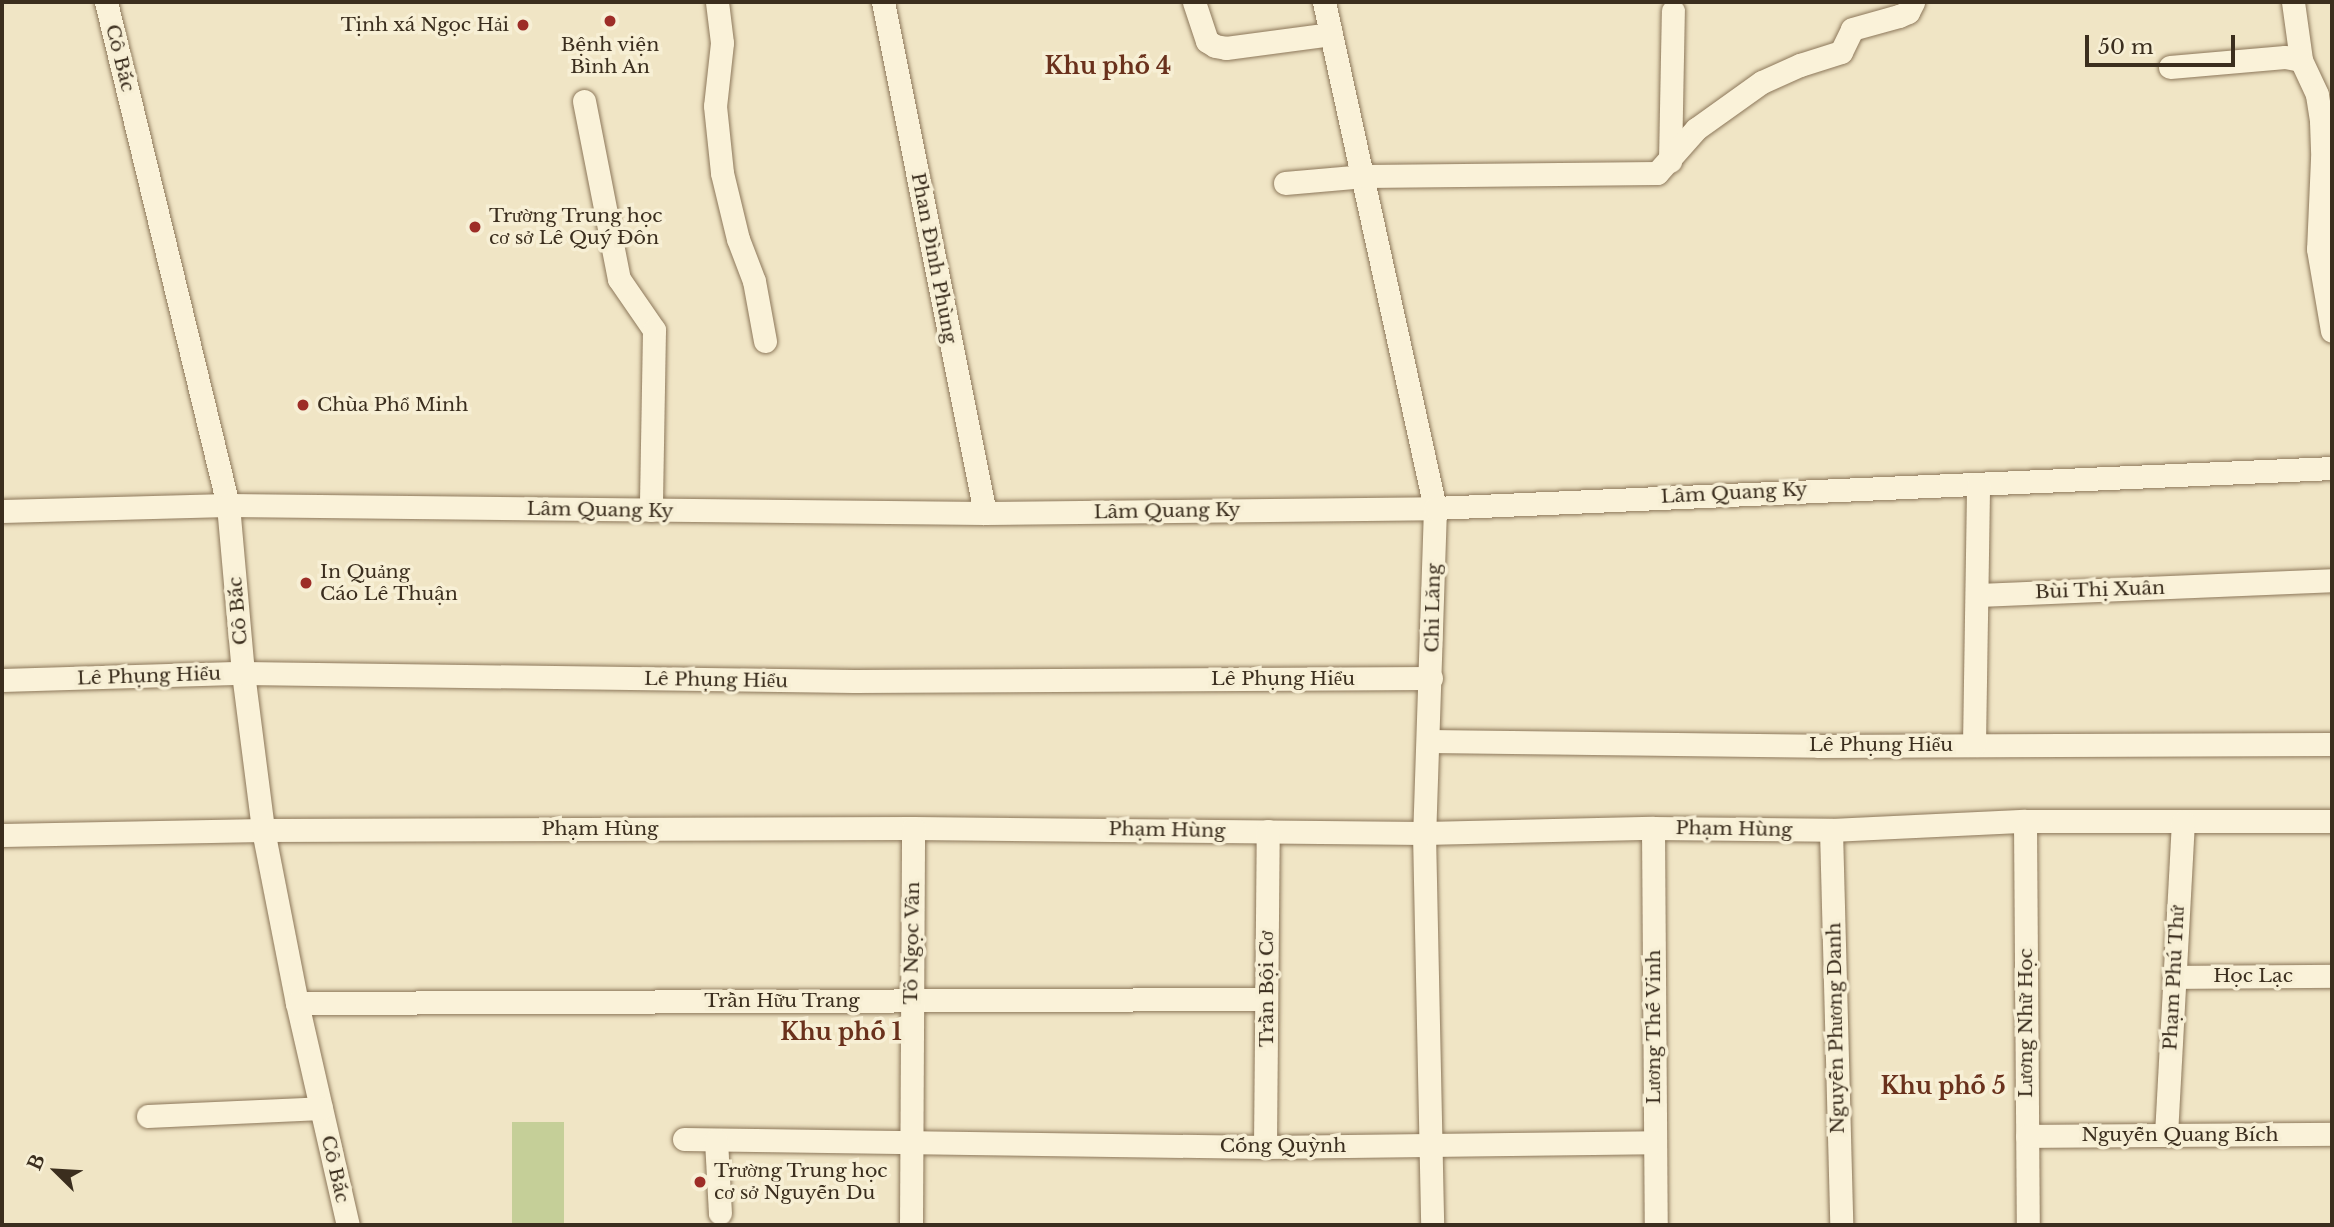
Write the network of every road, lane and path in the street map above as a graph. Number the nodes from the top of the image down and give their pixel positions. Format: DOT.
graph roads {
  1 [pos="106,2"];
  2 [pos="717,2"];
  3 [pos="883,2"];
  4 [pos="1194,2"];
  5 [pos="1324,2"];
  6 [pos="1913,2"];
  7 [pos="2293,2"];
  8 [pos="1673,11"];
  9 [pos="1331,34"];
  10 [pos="2301,60"];
  11 [pos="2170,67"];
  12 [pos="584,101"];
  13 [pos="1670,161"];
  14 [pos="1365,176"];
  15 [pos="1285,183"];
  16 [pos="2332,331"];
  17 [pos="765,341"];
  18 [pos="2332,468"];
  19 [pos="1979,485"];
  20 [pos="228,505"];
  21 [pos="1435,508"];
  22 [pos="651,510"];
  23 [pos="2,511"];
  24 [pos="985,513"];
  25 [pos="2332,580"];
  26 [pos="1978,595"];
  27 [pos="243,674"];
  28 [pos="1431,678"];
  29 [pos="2,680"];
  30 [pos="1429,741"];
  31 [pos="2332,744"];
  32 [pos="1974,745"];
  33 [pos="2025,821"];
  34 [pos="2182,821"];
  35 [pos="2332,821"];
  36 [pos="914,828"];
  37 [pos="1653,828"];
  38 [pos="263,830"];
  39 [pos="1831,830"];
  40 [pos="1268,831"];
  41 [pos="1424,833"];
  42 [pos="2,835"];
  43 [pos="2174,976"];
  44 [pos="2332,976"];
  45 [pos="1266,999"];
  46 [pos="912,1000"];
  47 [pos="297,1003"];
  48 [pos="321,1108"];
  49 [pos="148,1116"];
  50 [pos="2332,1134"];
  51 [pos="2166,1135"];
  52 [pos="2027,1136"];
  53 [pos="684,1139"];
  54 [pos="716,1140"];
  55 [pos="1654,1142"];
  56 [pos="911,1143"];
  57 [pos="1430,1146"];
  58 [pos="1265,1147"];
  59 [pos="720,1213"];
  60 [pos="348,1225"];
  61 [pos="911,1225"];
  62 [pos="1432,1225"];
  63 [pos="1656,1225"];
  64 [pos="1841,1225"];
  65 [pos="2028,1225"];
  1 -- 20 [label="street, Cô Bắc"];
  2 -- 17 [label="street"];
  3 -- 24 [label="street, Phan Đình Phùng"];
  4 -- 9 [label="street"];
  5 -- 9 [label="street, Chi Lăng"];
  6 -- 13 [label="street"];
  7 -- 10 [label="street"];
  8 -- 13 [label="street"];
  9 -- 14 [label="street, Chi Lăng"];
  10 -- 11 [label="street"];
  10 -- 16 [label="street"];
  12 -- 22 [label="street"];
  13 -- 14 [label="street"];
  14 -- 15 [label="street"];
  14 -- 21 [label="street, Chi Lăng"];
  18 -- 19 [label="street, Lâm Quang Ky"];
  19 -- 21 [label="street, Lâm Quang Ky"];
  19 -- 26 [label="street"];
  20 -- 22 [label="street, Lâm Quang Ky"];
  20 -- 23 [label="street, Lâm Quang Ky"];
  20 -- 27 [label="street, Cô Bắc"];
  21 -- 24 [label="street, Lâm Quang Ky"];
  21 -- 28 [label="street, Chi Lăng"];
  22 -- 24 [label="street, Lâm Quang Ky"];
  25 -- 26 [label="street, Bùi Thị Xuân"];
  26 -- 32 [label="street"];
  27 -- 28 [label="street, Lê Phụng Hiểu"];
  27 -- 29 [label="street, Lê Phụng Hiểu"];
  27 -- 38 [label="street, Cô Bắc"];
  28 -- 30 [label="street, Chi Lăng"];
  30 -- 32 [label="street, Lê Phụng Hiểu"];
  30 -- 41 [label="street, Chi Lăng"];
  31 -- 32 [label="street, Lê Phụng Hiểu"];
  33 -- 34 [label="street, Phạm Hùng"];
  33 -- 39 [label="street, Phạm Hùng"];
  33 -- 52 [label="street, Lương Nhữ Học"];
  34 -- 35 [label="street, Phạm Hùng"];
  34 -- 43 [label="street, Phạm Phú Thứ"];
  36 -- 38 [label="street, Phạm Hùng"];
  36 -- 40 [label="street, Phạm Hùng"];
  36 -- 46 [label="street, Tô Ngọc Vân"];
  37 -- 39 [label="street, Phạm Hùng"];
  37 -- 41 [label="street, Phạm Hùng"];
  37 -- 55 [label="street, Lương Thế Vinh"];
  38 -- 42 [label="street, Phạm Hùng"];
  38 -- 47 [label="street, Cô Bắc"];
  39 -- 64 [label="street, Nguyễn Phương Danh"];
  40 -- 41 [label="street, Phạm Hùng"];
  40 -- 45 [label="street, Trần Bội Cơ"];
  41 -- 57 [label="street, Chi Lăng"];
  43 -- 44 [label="street, Học Lạc"];
  43 -- 51 [label="street, Phạm Phú Thứ"];
  45 -- 46 [label="street, Trần Hữu Trang"];
  45 -- 58 [label="street, Trần Bội Cơ"];
  46 -- 47 [label="street, Trần Hữu Trang"];
  46 -- 56 [label="street, Tô Ngọc Vân"];
  47 -- 48 [label="street, Cô Bắc"];
  48 -- 49 [label="street"];
  48 -- 60 [label="street, Cô Bắc"];
  50 -- 51 [label="street, Nguyễn Quang Bích"];
  51 -- 52 [label="street, Nguyễn Quang Bích"];
  52 -- 65 [label="street, Lương Nhữ Học"];
  53 -- 54 [label="street, Cống Quỳnh"];
  54 -- 56 [label="street, Cống Quỳnh"];
  54 -- 59 [label="street"];
  55 -- 57 [label="street, Cống Quỳnh"];
  55 -- 63 [label="street, Lương Thế Vinh"];
  56 -- 58 [label="street, Cống Quỳnh"];
  56 -- 61 [label="street, Tô Ngọc Vân"];
  57 -- 58 [label="street, Cống Quỳnh"];
  57 -- 62 [label="street, Chi Lăng"];
}
